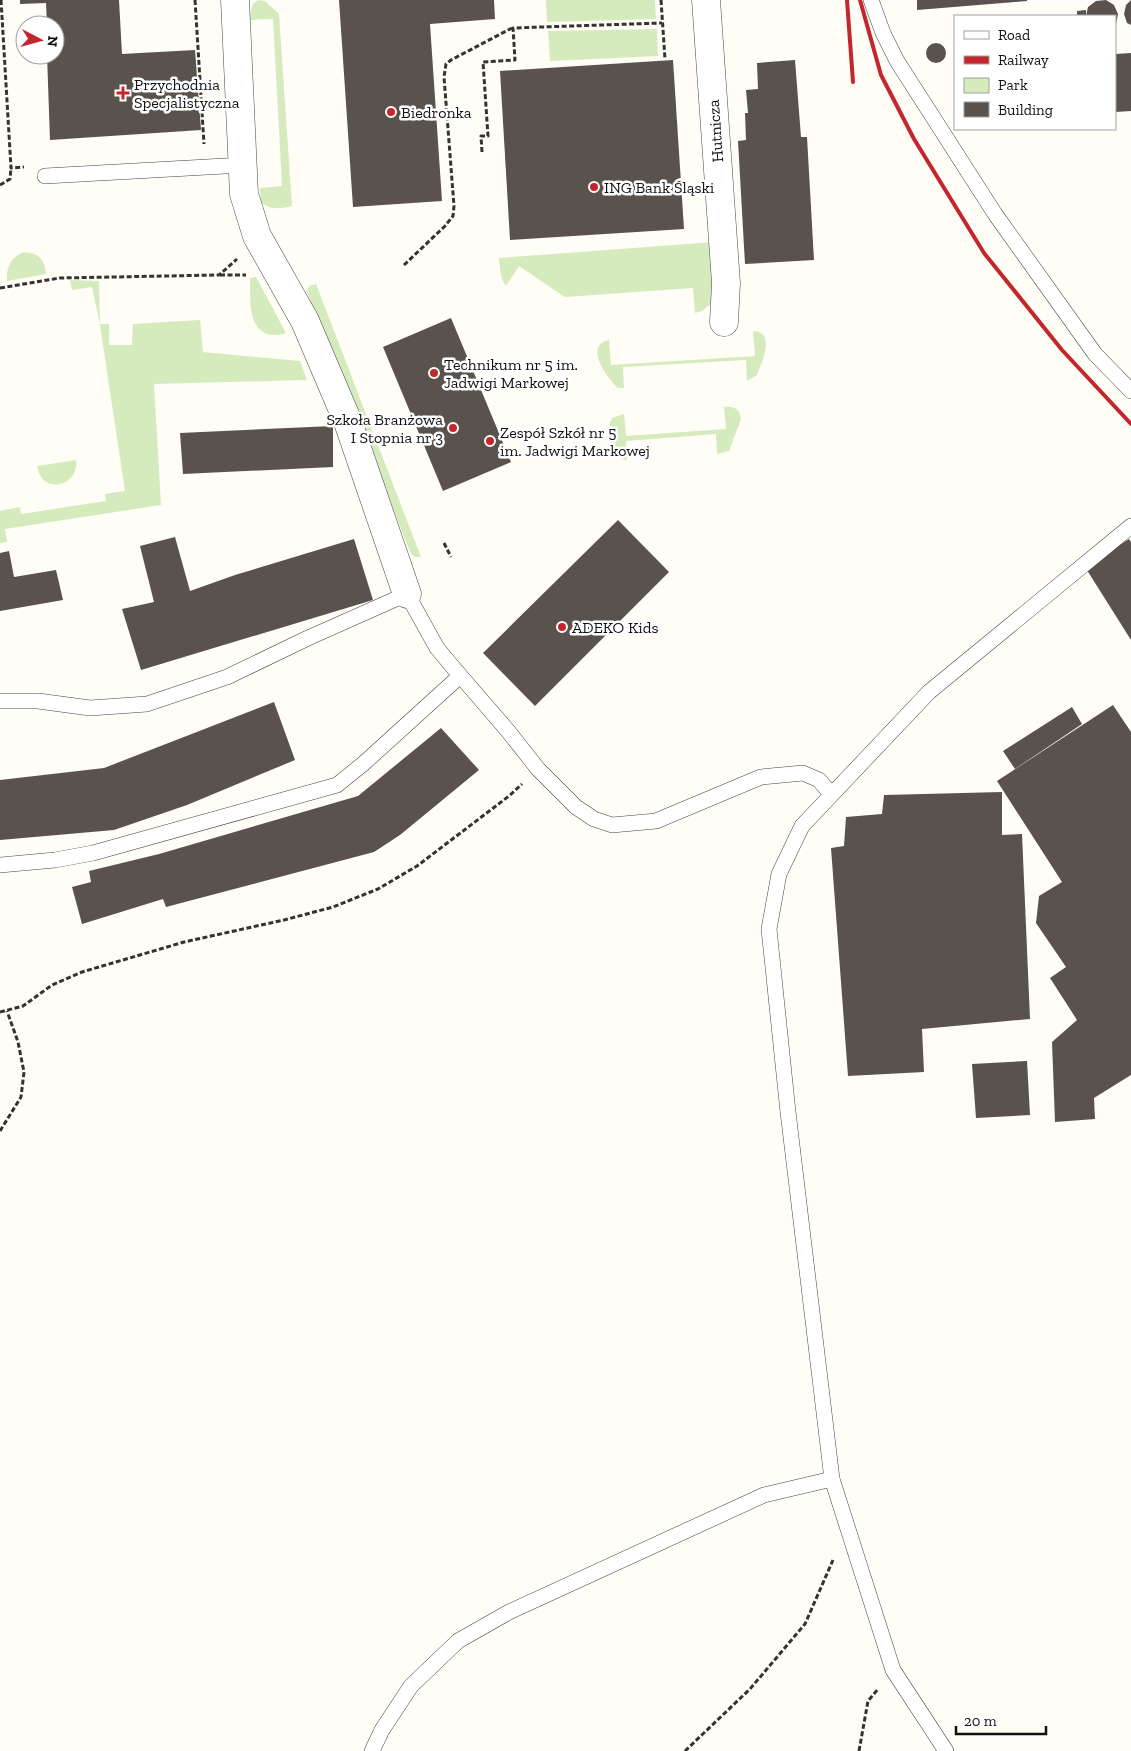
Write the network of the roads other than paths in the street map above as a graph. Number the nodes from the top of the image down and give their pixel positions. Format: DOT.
graph roads {
  1 [pos="235,0"];
  2 [pos="706,0"];
  3 [pos="872,0"];
  4 [pos="243,164"];
  5 [pos="45,176"];
  6 [pos="724,322"];
  7 [pos="1131,391"];
  8 [pos="1131,526"];
  9 [pos="407,594"];
  10 [pos="460,676"];
  11 [pos="0,701"];
  12 [pos="831,794"];
  13 [pos="0,865"];
  14 [pos="832,1479"];
  15 [pos="372,1751"];
  16 [pos="946,1751"];
  1 -- 4 [label="street"];
  2 -- 6 [label="street, Hutnicza"];
  3 -- 7 [label="lane"];
  4 -- 5 [label="lane"];
  4 -- 9 [label="street"];
  8 -- 12 [label="lane"];
  9 -- 10 [label="lane"];
  9 -- 11 [label="lane"];
  10 -- 12 [label="lane"];
  10 -- 13 [label="lane"];
  12 -- 14 [label="lane"];
  14 -- 15 [label="lane"];
  14 -- 16 [label="lane"];
}
